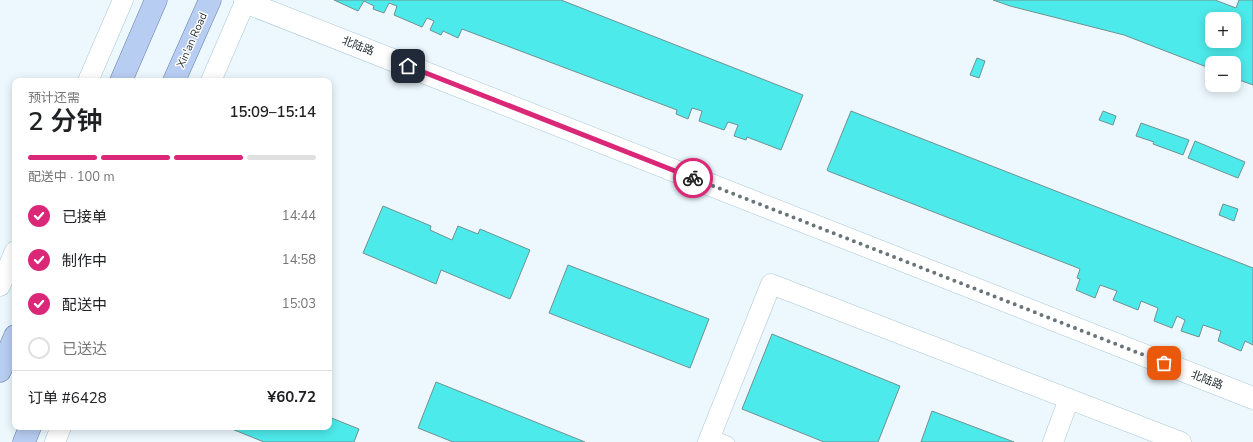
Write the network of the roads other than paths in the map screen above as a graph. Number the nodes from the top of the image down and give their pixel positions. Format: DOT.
graph roads {
  1 [pos="122,0"];
  2 [pos="156,0"];
  3 [pos="210,0"];
  4 [pos="245,1"];
  5 [pos="89,78"];
  6 [pos="122,78"];
  7 [pos="175,78"];
  8 [pos="212,78"];
  9 [pos="12,258"];
  10 [pos="0,286"];
  11 [pos="12,343"];
  12 [pos="0,372"];
  13 [pos="1253,398"];
  14 [pos="1069,399"];
  15 [pos="29,430"];
  16 [pos="60,430"];
  17 [pos="716,440"];
  18 [pos="24,442"];
  19 [pos="55,442"];
  20 [pos="1053,442"];
  21 [pos="1181,442"];
  1 -- 5 [label="street"];
  2 -- 6 [label="main road"];
  3 -- 7 [label="main road, Xin'an Road"];
  4 -- 8 [label="street"];
  4 -- 13 [label="street, 北陆路"];
  9 -- 10 [label="street"];
  11 -- 12 [label="main road"];
  14 -- 17 [label="street"];
  14 -- 20 [label="street"];
  14 -- 21 [label="street"];
  15 -- 18 [label="main road"];
  16 -- 19 [label="street"];
}
